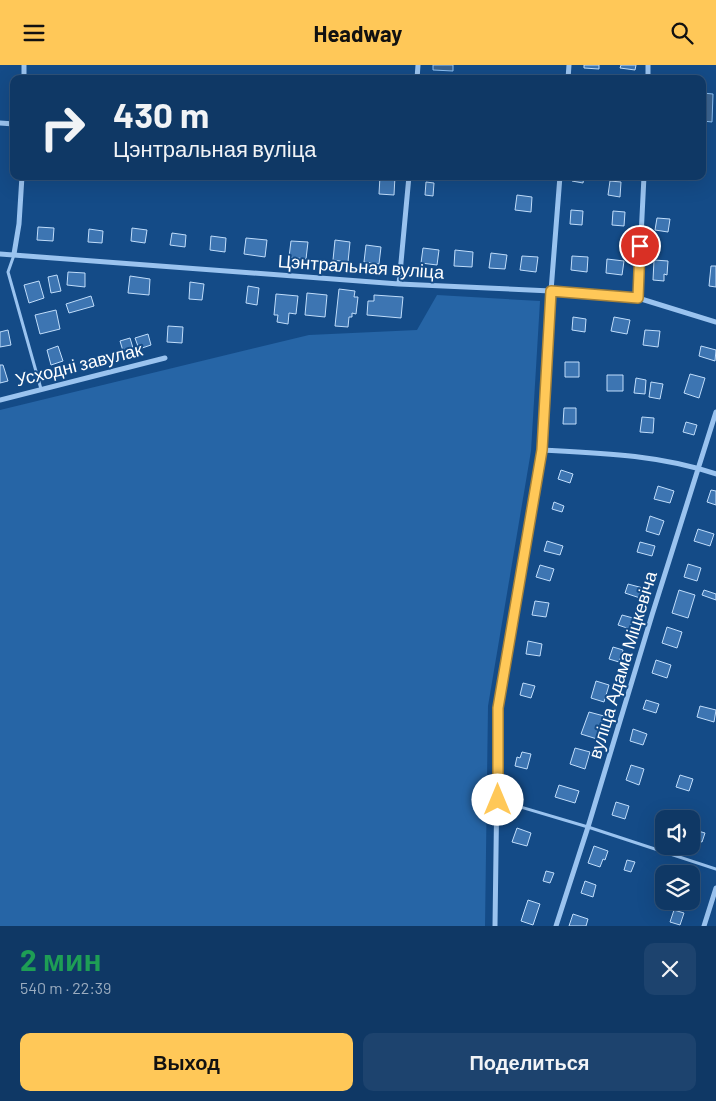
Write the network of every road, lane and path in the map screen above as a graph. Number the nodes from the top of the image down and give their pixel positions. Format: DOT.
graph roads {
  1 [pos="22,180"];
  2 [pos="409,180"];
  3 [pos="560,180"];
  4 [pos="644,180"];
  5 [pos="0,254"];
  6 [pos="14,255"];
  7 [pos="399,284"];
  8 [pos="551,291"];
  9 [pos="638,298"];
  10 [pos="716,322"];
  11 [pos="165,358"];
  12 [pos="41,389"];
  13 [pos="0,400"];
  14 [pos="716,412"];
  15 [pos="542,450"];
  16 [pos="698,468"];
  17 [pos="716,474"];
  18 [pos="498,800"];
  19 [pos="588,827"];
  20 [pos="716,869"];
  21 [pos="716,888"];
  22 [pos="495,926"];
  23 [pos="556,926"];
  24 [pos="704,926"];
  1 -- 6 [label="street"];
  2 -- 7 [label="street"];
  3 -- 8 [label="street"];
  4 -- 9 [label="street"];
  5 -- 6 [label="street, Цэнтральная вуліца"];
  6 -- 7 [label="street, Цэнтральная вуліца"];
  6 -- 12 [label="lane"];
  7 -- 8 [label="street, Цэнтральная вуліца"];
  8 -- 9 [label="street, Цэнтральная вуліца"];
  8 -- 15 [label="street"];
  9 -- 10 [label="street, Цэнтральная вуліца"];
  11 -- 12 [label="street, Усходні завулак"];
  12 -- 13 [label="street, Усходні завулак"];
  14 -- 16 [label="street, вуліца Адама Міцкевіча"];
  15 -- 16 [label="street"];
  15 -- 18 [label="street"];
  16 -- 17 [label="street"];
  16 -- 19 [label="street, вуліца Адама Міцкевіча"];
  18 -- 19 [label="lane"];
  18 -- 22 [label="street"];
  19 -- 20 [label="lane"];
  19 -- 23 [label="street, вуліца Адама Міцкевіча"];
  21 -- 24 [label="street"];
}
